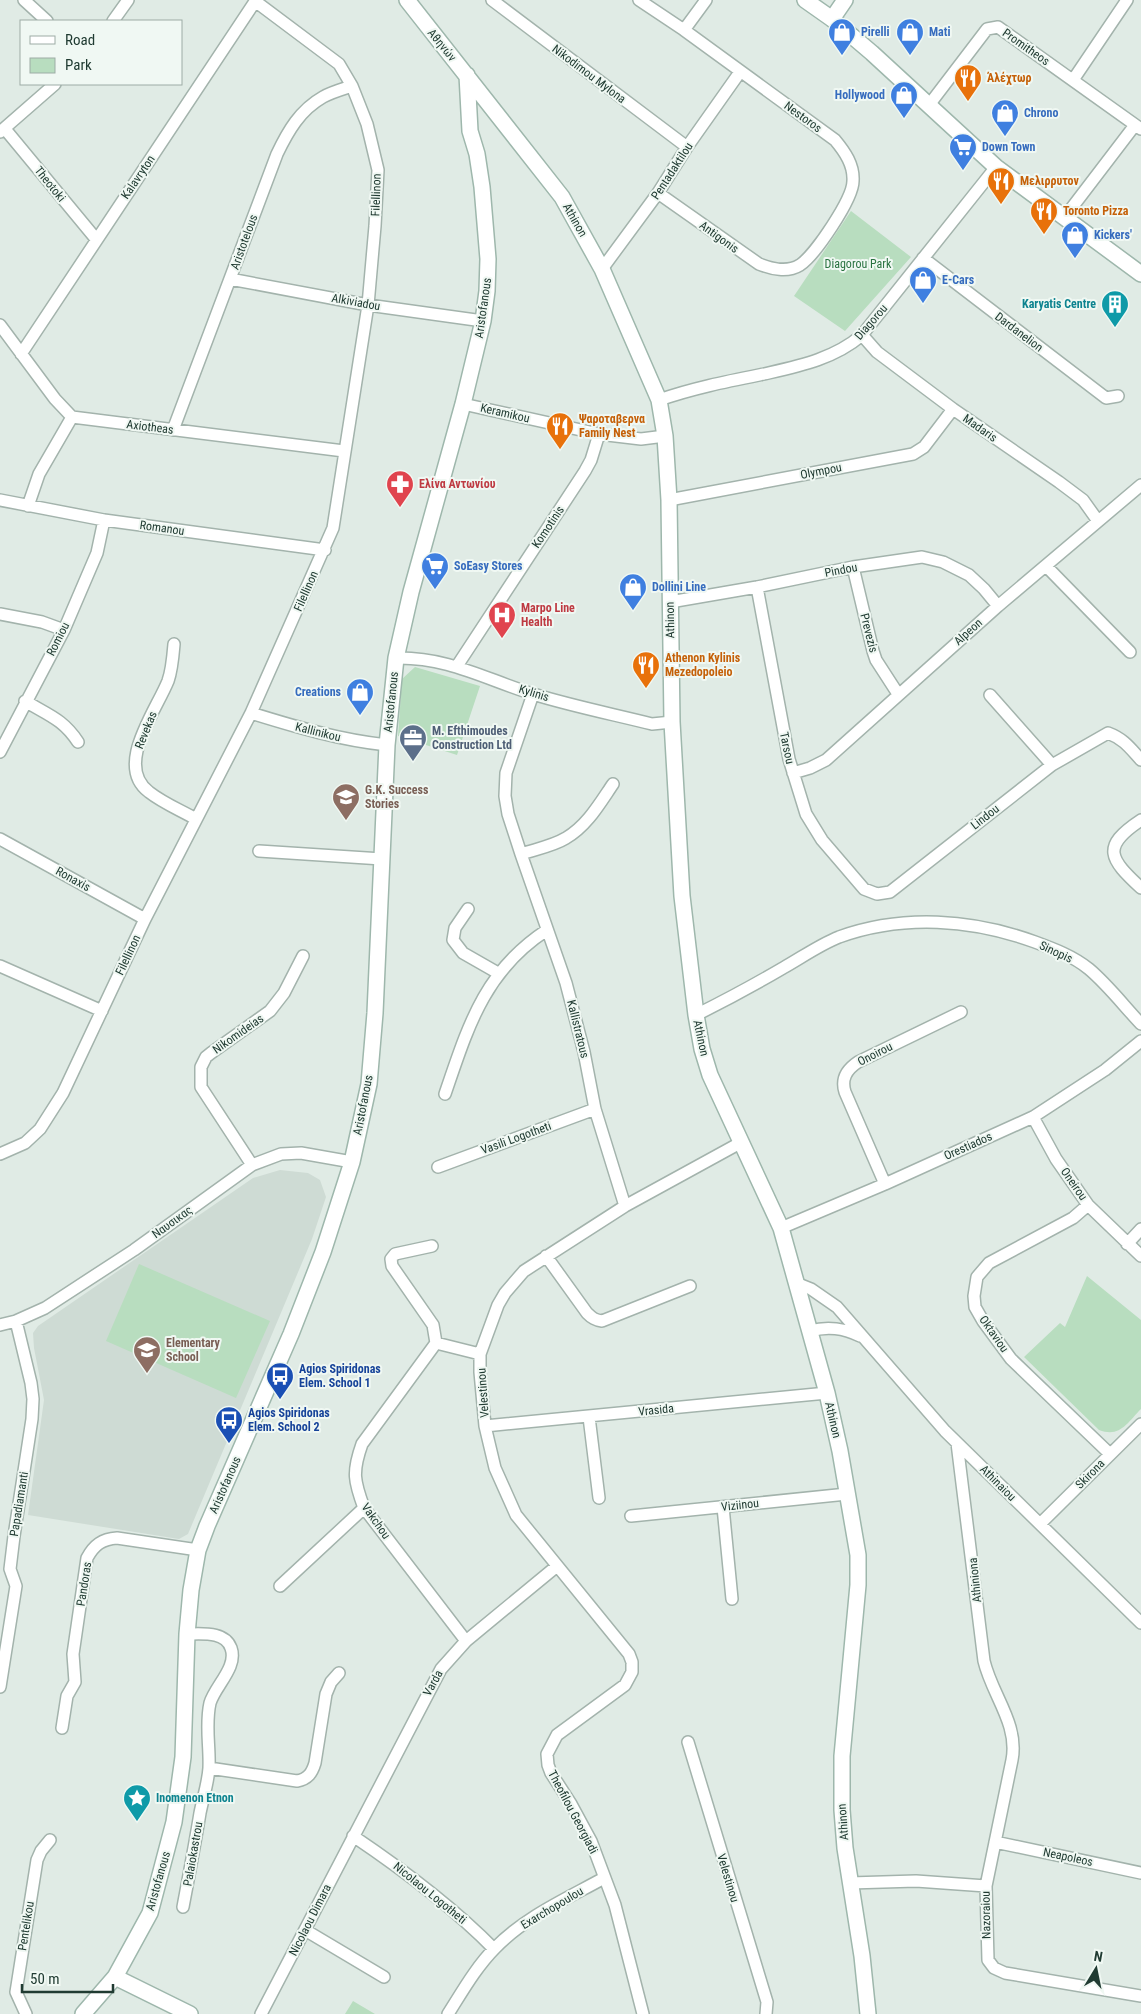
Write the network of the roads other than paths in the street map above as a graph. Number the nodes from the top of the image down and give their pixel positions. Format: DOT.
graph roads {
  1 [pos="24,0"];
  2 [pos="128,0"];
  3 [pos="407,0"];
  4 [pos="492,0"];
  5 [pos="639,0"];
  6 [pos="706,0"];
  7 [pos="805,0"];
  8 [pos="845,0"];
  9 [pos="1127,0"];
  10 [pos="255,1"];
  11 [pos="832,19"];
  12 [pos="46,20"];
  13 [pos="114,20"];
  14 [pos="684,30"];
  15 [pos="740,72"];
  16 [pos="467,75"];
  17 [pos="1073,80"];
  18 [pos="54,85"];
  19 [pos="352,86"];
  20 [pos="477,88"];
  21 [pos="929,106"];
  22 [pos="1138,127"];
  23 [pos="3,131"];
  24 [pos="687,147"];
  25 [pos="477,154"];
  26 [pos="996,167"];
  27 [pos="658,193"];
  28 [pos="1064,218"];
  29 [pos="96,239"];
  30 [pos="923,258"];
  31 [pos="602,270"];
  32 [pos="786,270"];
  33 [pos="1141,274"];
  34 [pos="230,279"];
  35 [pos="368,305"];
  36 [pos="483,321"];
  37 [pos="0,325"];
  38 [pos="862,335"];
  39 [pos="21,354"];
  40 [pos="1118,396"];
  41 [pos="660,400"];
  42 [pos="463,404"];
  43 [pos="953,409"];
  44 [pos="72,417"];
  45 [pos="174,430"];
  46 [pos="599,434"];
  47 [pos="665,436"];
  48 [pos="344,451"];
  49 [pos="1141,485"];
  50 [pos="0,500"];
  51 [pos="669,500"];
  52 [pos="28,506"];
  53 [pos="104,520"];
  54 [pos="1098,520"];
  55 [pos="325,550"];
  56 [pos="1046,566"];
  57 [pos="853,567"];
  58 [pos="757,588"];
  59 [pos="670,602"];
  60 [pos="998,606"];
  61 [pos="0,614"];
  62 [pos="64,630"];
  63 [pos="174,644"];
  64 [pos="1130,652"];
  65 [pos="396,658"];
  66 [pos="457,666"];
  67 [pos="533,694"];
  68 [pos="898,694"];
  69 [pos="990,694"];
  70 [pos="25,701"];
  71 [pos="251,713"];
  72 [pos="672,722"];
  73 [pos="78,742"];
  74 [pos="387,745"];
  75 [pos="0,752"];
  76 [pos="1141,760"];
  77 [pos="1052,765"];
  78 [pos="793,773"];
  79 [pos="613,784"];
  80 [pos="196,819"];
  81 [pos="1141,820"];
  82 [pos="0,839"];
  83 [pos="259,851"];
  84 [pos="521,854"];
  85 [pos="382,859"];
  86 [pos="1141,888"];
  87 [pos="864,889"];
  88 [pos="468,909"];
  89 [pos="145,919"];
  90 [pos="547,930"];
  91 [pos="303,956"];
  92 [pos="0,966"];
  93 [pos="498,973"];
  94 [pos="102,1011"];
  95 [pos="961,1012"];
  96 [pos="696,1015"];
  97 [pos="1141,1024"];
  98 [pos="1141,1041"];
  99 [pos="445,1094"];
  100 [pos="594,1109"];
  101 [pos="1033,1117"];
  102 [pos="740,1143"];
  103 [pos="0,1154"];
  104 [pos="352,1162"];
  105 [pos="252,1165"];
  106 [pos="438,1167"];
  107 [pos="885,1184"];
  108 [pos="1088,1205"];
  109 [pos="625,1206"];
  110 [pos="781,1228"];
  111 [pos="1141,1229"];
  112 [pos="1127,1244"];
  113 [pos="432,1246"];
  114 [pos="546,1256"];
  115 [pos="1141,1256"];
  116 [pos="796,1283"];
  117 [pos="690,1286"];
  118 [pos="16,1321"];
  119 [pos="0,1325"];
  120 [pos="810,1331"];
  121 [pos="862,1337"];
  122 [pos="436,1343"];
  123 [pos="480,1354"];
  124 [pos="827,1394"];
  125 [pos="590,1417"];
  126 [pos="1141,1424"];
  127 [pos="485,1426"];
  128 [pos="958,1443"];
  129 [pos="1110,1454"];
  130 [pos="847,1494"];
  131 [pos="598,1498"];
  132 [pos="723,1507"];
  133 [pos="364,1508"];
  134 [pos="632,1516"];
  135 [pos="1040,1524"];
  136 [pos="198,1550"];
  137 [pos="557,1566"];
  138 [pos="280,1586"];
  139 [pos="732,1599"];
  140 [pos="1141,1623"];
  141 [pos="187,1634"];
  142 [pos="466,1641"];
  143 [pos="632,1672"];
  144 [pos="339,1673"];
  145 [pos="0,1687"];
  146 [pos="1006,1714"];
  147 [pos="62,1728"];
  148 [pos="688,1742"];
  149 [pos="209,1768"];
  150 [pos="358,1839"];
  151 [pos="50,1840"];
  152 [pos="995,1842"];
  153 [pos="1141,1873"];
  154 [pos="604,1878"];
  155 [pos="850,1883"];
  156 [pos="986,1886"];
  157 [pos="183,1907"];
  158 [pos="305,1930"];
  159 [pos="494,1949"];
  160 [pos="116,1977"];
  161 [pos="384,1977"];
  162 [pos="1141,1996"];
  163 [pos="26,2014"];
  164 [pos="83,2014"];
  165 [pos="190,2014"];
  166 [pos="261,2014"];
  167 [pos="450,2014"];
  168 [pos="643,2014"];
  169 [pos="766,2014"];
  170 [pos="868,2014"];
  1 -- 12 [label="street"];
  2 -- 13 [label="street"];
  3 -- 16 [label="street, Αθηνών"];
  4 -- 24 [label="street, Nikodimou Mylona"];
  5 -- 14 [label="street, Nestoros"];
  6 -- 14 [label="street"];
  7 -- 11 [label="street"];
  8 -- 11 [label="street"];
  9 -- 17 [label="street"];
  10 -- 19 [label="street, Filellinon"];
  10 -- 29 [label="street, Kalavryton"];
  11 -- 21 [label="street"];
  14 -- 15 [label="street, Nestoros"];
  15 -- 24 [label="street, Pentadaktilou"];
  15 -- 32 [label="street, Nestoros"];
  16 -- 20 [label="street, Αθηνών"];
  16 -- 25 [label="street, Aristofanous"];
  17 -- 21 [label="street, Promitheos"];
  17 -- 22 [label="street, Promitheos"];
  18 -- 23 [label="street"];
  19 -- 34 [label="street, Aristotelous"];
  19 -- 35 [label="street, Filellinon"];
  20 -- 25 [label="street, Aristofanous"];
  20 -- 31 [label="street, Athinon"];
  21 -- 26 [label="street"];
  22 -- 28 [label="street"];
  23 -- 29 [label="street, Theotoki"];
  24 -- 27 [label="street, Pentadaktilou"];
  25 -- 36 [label="street, Aristofanous"];
  26 -- 28 [label="street"];
  26 -- 30 [label="street, Diagorou"];
  27 -- 31 [label="street, Pentadaktilou"];
  27 -- 32 [label="street, Antigonis"];
  28 -- 33 [label="street"];
  29 -- 39 [label="street, Kalavryton"];
  30 -- 38 [label="street, Diagorou"];
  30 -- 40 [label="street, Dardanelion"];
  31 -- 41 [label="street, Athinon"];
  34 -- 35 [label="street, Alkiviadou"];
  34 -- 45 [label="street, Aristotelous"];
  35 -- 36 [label="street, Alkiviadou"];
  35 -- 48 [label="street, Filellinon"];
  36 -- 42 [label="street, Aristofanous"];
  37 -- 39 [label="street"];
  38 -- 41 [label="street, Diagorou"];
  38 -- 43 [label="street, Madaris"];
  39 -- 44 [label="street"];
  41 -- 47 [label="street, Athinon"];
  42 -- 46 [label="street, Keramikou"];
  42 -- 65 [label="street, Aristofanous"];
  43 -- 51 [label="street, Olympou"];
  43 -- 54 [label="street, Madaris"];
  44 -- 45 [label="street, Axiotheas"];
  44 -- 52 [label="street"];
  45 -- 48 [label="street, Axiotheas"];
  46 -- 47 [label="street, Keramikou"];
  46 -- 66 [label="street, Komotinis"];
  47 -- 51 [label="street, Athinon"];
  48 -- 55 [label="street, Filellinon"];
  49 -- 54 [label="street, Alpeon"];
  50 -- 52 [label="street, Romanou"];
  51 -- 59 [label="street, Athinon"];
  52 -- 53 [label="street, Romanou"];
  53 -- 55 [label="street, Romanou"];
  53 -- 62 [label="street, Romiou"];
  54 -- 56 [label="street, Alpeon"];
  55 -- 71 [label="street, Filellinon"];
  56 -- 60 [label="street, Alpeon"];
  56 -- 64 [label="street"];
  57 -- 58 [label="street, Pindou"];
  57 -- 60 [label="street, Pindou"];
  57 -- 68 [label="street, Prevezis"];
  58 -- 59 [label="street, Pindou"];
  58 -- 78 [label="street, Tarsou"];
  59 -- 72 [label="street, Athinon"];
  60 -- 68 [label="street, Alpeon"];
  61 -- 62 [label="street"];
  62 -- 70 [label="street, Romiou"];
  63 -- 80 [label="street, Revekas"];
  65 -- 66 [label="street, Kylinis"];
  65 -- 74 [label="street, Aristofanous"];
  66 -- 67 [label="street, Kylinis"];
  67 -- 72 [label="street, Kylinis"];
  67 -- 84 [label="street, Kallistratous"];
  68 -- 78 [label="street, Alpeon"];
  69 -- 77 [label="street"];
  70 -- 73 [label="street"];
  70 -- 75 [label="street, Romiou"];
  71 -- 74 [label="street, Kallinikou"];
  71 -- 80 [label="street, Filellinon"];
  72 -- 96 [label="street, Athinon"];
  74 -- 85 [label="street, Aristofanous"];
  76 -- 77 [label="street, Lindou"];
  77 -- 87 [label="street, Lindou"];
  78 -- 87 [label="street, Tarsou"];
  79 -- 84 [label="street"];
  80 -- 89 [label="street, Filellinon"];
  81 -- 86 [label="street"];
  82 -- 89 [label="street, Ronaxis"];
  83 -- 85 [label="street"];
  84 -- 90 [label="street, Kallistratous"];
  85 -- 104 [label="street, Aristofanous"];
  88 -- 93 [label="street"];
  89 -- 94 [label="street, Filellinon"];
  90 -- 93 [label="street"];
  90 -- 100 [label="street, Kallistratous"];
  91 -- 105 [label="street, Nikomideias"];
  92 -- 94 [label="street"];
  93 -- 99 [label="street"];
  94 -- 103 [label="street, Filellinon"];
  95 -- 107 [label="street, Onoirou"];
  96 -- 97 [label="street, Sinopis"];
  96 -- 102 [label="street, Athinon"];
  98 -- 101 [label="street, Orestiados"];
  100 -- 106 [label="street, Vasili Logotheti"];
  100 -- 109 [label="street, Kallistratous"];
  101 -- 107 [label="street, Orestiados"];
  101 -- 108 [label="street, Oneirou"];
  102 -- 109 [label="street, Velestinou"];
  102 -- 110 [label="street, Athinon"];
  104 -- 105 [label="street, Ναυσικας"];
  104 -- 136 [label="street, Aristofanous"];
  105 -- 118 [label="street, Ναυσικας"];
  107 -- 110 [label="street, Orestiados"];
  108 -- 112 [label="street, Oneirou"];
  108 -- 129 [label="street, Oktaviou"];
  109 -- 114 [label="street, Velestinou"];
  110 -- 116 [label="street, Athinon"];
  111 -- 112 [label="street"];
  112 -- 115 [label="street, Oneirou"];
  113 -- 122 [label="street"];
  114 -- 117 [label="street"];
  114 -- 123 [label="street, Velestinou"];
  116 -- 120 [label="street, Athinon"];
  116 -- 121 [label="street, Athinaiou"];
  118 -- 119 [label="street, Ναυσικας"];
  118 -- 145 [label="street, Papadiamanti"];
  120 -- 121 [label="street, Athinaiou"];
  120 -- 124 [label="street, Athinon"];
  121 -- 128 [label="street, Athinaiou"];
  122 -- 123 [label="street"];
  122 -- 133 [label="street, Vakchou"];
  123 -- 127 [label="street, Velestinou"];
  124 -- 125 [label="street, Vrasida"];
  124 -- 130 [label="street, Athinon"];
  125 -- 127 [label="street, Vrasida"];
  125 -- 131 [label="street"];
  126 -- 129 [label="street, Skirona"];
  127 -- 137 [label="street, Velestinou"];
  128 -- 135 [label="street, Athinaiou"];
  128 -- 146 [label="street, Athiniona"];
  129 -- 135 [label="street, Skirona"];
  130 -- 132 [label="street, Viziinou"];
  130 -- 155 [label="street, Athinon"];
  132 -- 134 [label="street, Viziinou"];
  132 -- 139 [label="street"];
  133 -- 138 [label="street"];
  133 -- 142 [label="street, Vakchou"];
  135 -- 140 [label="street, Athinaiou"];
  136 -- 141 [label="street, Aristofanous"];
  136 -- 147 [label="street, Pandoras"];
  137 -- 142 [label="street, Varda"];
  137 -- 143 [label="street, Velestinou"];
  141 -- 149 [label="street, Palaiokastrou"];
  141 -- 160 [label="street, Aristofanous"];
  142 -- 150 [label="street, Varda"];
  143 -- 154 [label="street, Theofilou Georgiadi"];
  144 -- 149 [label="street"];
  146 -- 152 [label="street, Nazoraiou"];
  148 -- 169 [label="street, Velestinou"];
  149 -- 157 [label="street, Palaiokastrou"];
  150 -- 158 [label="street, Nicolaou Dimara"];
  150 -- 159 [label="street, Nicolaou Logotheti"];
  151 -- 163 [label="street, Pentelikou"];
  152 -- 153 [label="street, Neapoleos"];
  152 -- 156 [label="street, Nazoraiou"];
  154 -- 159 [label="street, Exarchopoulou"];
  154 -- 168 [label="street, Theofilou Georgiadi"];
  155 -- 156 [label="street"];
  155 -- 170 [label="street, Athinon"];
  156 -- 162 [label="street, Nazoraiou"];
  158 -- 161 [label="street"];
  158 -- 166 [label="street, Nicolaou Dimara"];
  159 -- 167 [label="street, Exarchopoulou"];
  160 -- 164 [label="street, Aristofanous"];
  160 -- 165 [label="street"];
}
